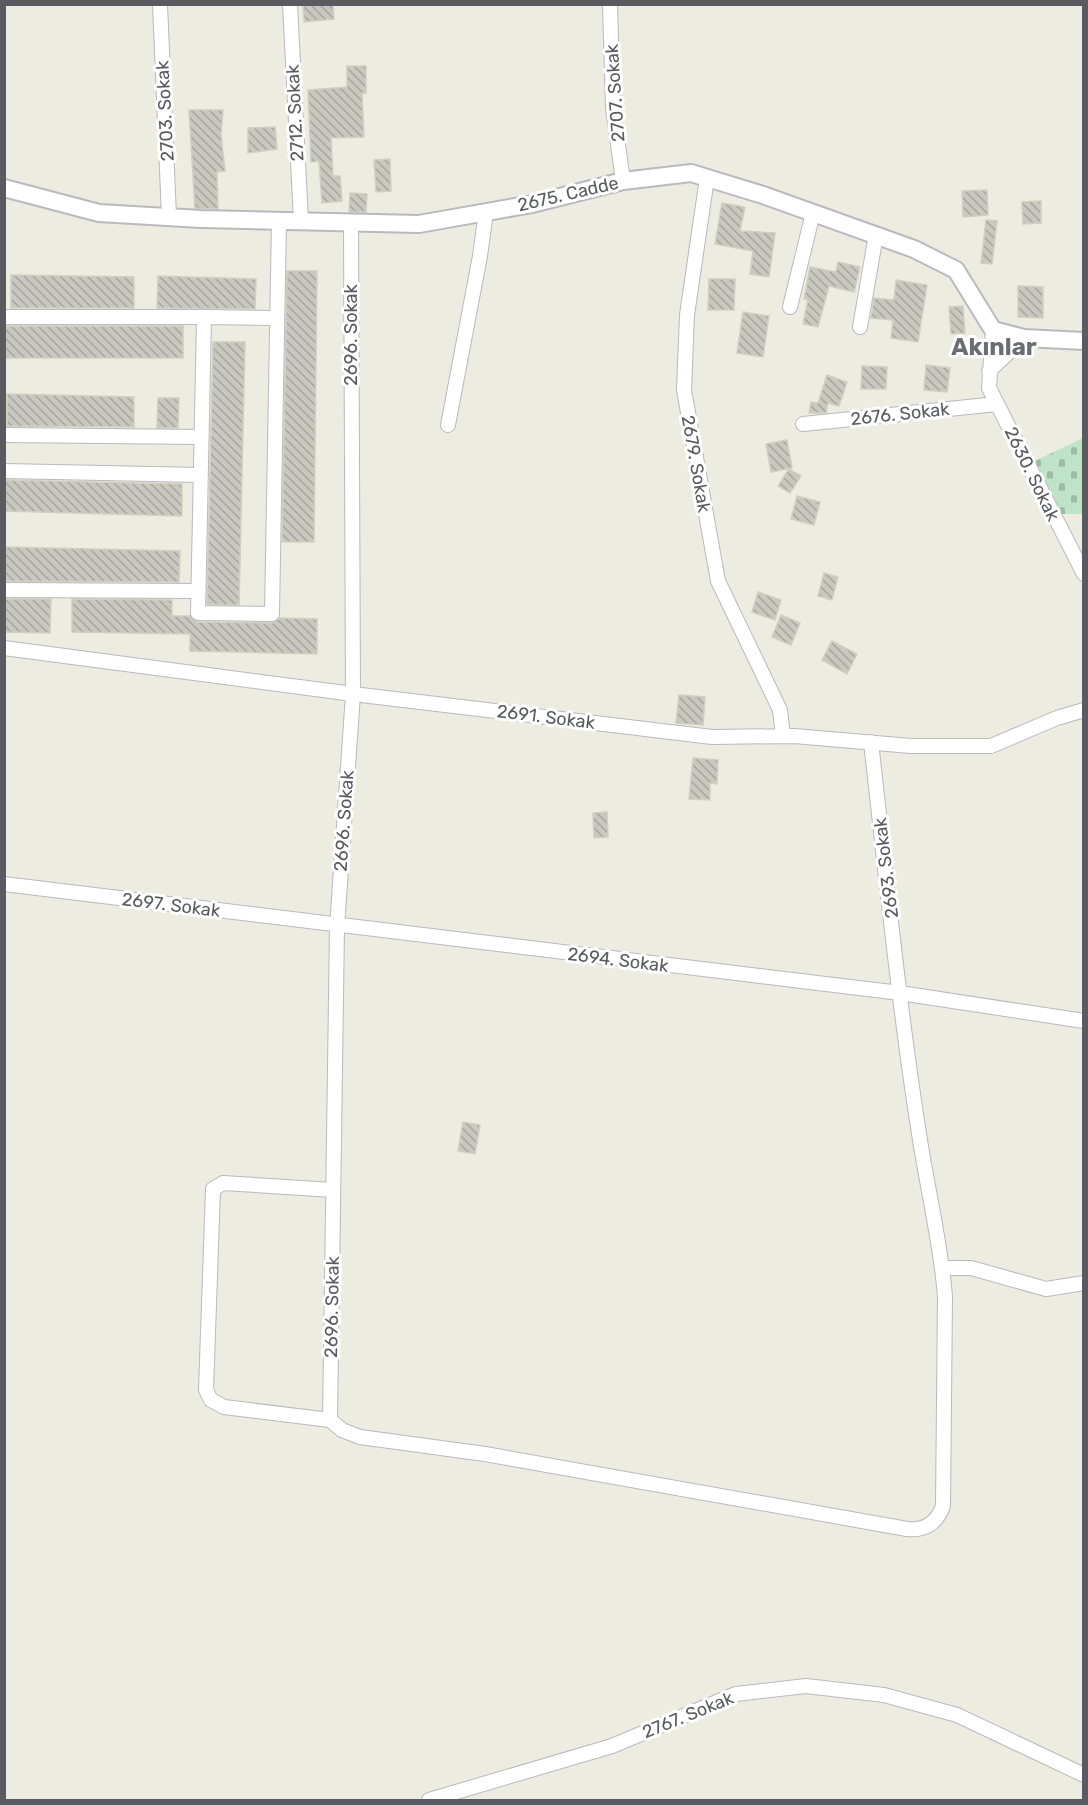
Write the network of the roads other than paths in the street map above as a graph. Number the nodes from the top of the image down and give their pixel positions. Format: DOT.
graph roads {
  1 [pos="160,4"];
  2 [pos="290,4"];
  3 [pos="610,4"];
  4 [pos="707,178"];
  5 [pos="623,181"];
  6 [pos="4,188"];
  7 [pos="486,212"];
  8 [pos="813,213"];
  9 [pos="169,217"];
  10 [pos="279,221"];
  11 [pos="301,221"];
  12 [pos="351,222"];
  13 [pos="876,235"];
  14 [pos="790,308"];
  15 [pos="4,317"];
  16 [pos="204,317"];
  17 [pos="276,318"];
  18 [pos="860,327"];
  19 [pos="993,330"];
  20 [pos="1024,338"];
  21 [pos="1083,341"];
  22 [pos="989,371"];
  23 [pos="997,404"];
  24 [pos="803,424"];
  25 [pos="448,425"];
  26 [pos="4,435"];
  27 [pos="201,437"];
  28 [pos="4,471"];
  29 [pos="201,475"];
  30 [pos="1083,574"];
  31 [pos="4,590"];
  32 [pos="199,591"];
  33 [pos="4,648"];
  34 [pos="353,694"];
  35 [pos="1083,710"];
  36 [pos="783,736"];
  37 [pos="871,742"];
  38 [pos="4,884"];
  39 [pos="337,927"];
  40 [pos="900,993"];
  41 [pos="1083,1021"];
  42 [pos="333,1190"];
  43 [pos="943,1269"];
  44 [pos="1083,1283"];
  45 [pos="330,1420"];
  46 [pos="1083,1775"];
  47 [pos="429,1800"];
  1 -- 9 [label="street, 2703. Sokak"];
  2 -- 11 [label="street, 2712. Sokak"];
  3 -- 5 [label="street, 2707. Sokak"];
  4 -- 5 [label="street, 2675. Cadde"];
  4 -- 8 [label="street, 2675. Cadde"];
  4 -- 36 [label="street, 2679. Sokak"];
  5 -- 7 [label="street, 2675. Cadde"];
  6 -- 9 [label="street, 2675. Cadde"];
  7 -- 12 [label="street, 2675. Cadde"];
  7 -- 25 [label="street"];
  8 -- 13 [label="street, 2675. Cadde"];
  8 -- 14 [label="street"];
  9 -- 10 [label="street, 2675. Cadde"];
  10 -- 11 [label="street, 2675. Cadde"];
  10 -- 17 [label="street"];
  11 -- 12 [label="street, 2675. Cadde"];
  12 -- 34 [label="street, 2696. Sokak"];
  13 -- 18 [label="street"];
  13 -- 19 [label="street, 2675. Cadde"];
  15 -- 16 [label="street"];
  16 -- 17 [label="street"];
  16 -- 27 [label="street"];
  17 -- 32 [label="street"];
  19 -- 20 [label="street"];
  19 -- 22 [label="street, 2630. Sokak"];
  20 -- 21 [label="street"];
  20 -- 22 [label="street"];
  22 -- 23 [label="street, 2630. Sokak"];
  23 -- 24 [label="street, 2676. Sokak"];
  23 -- 30 [label="street, 2630. Sokak"];
  26 -- 27 [label="street"];
  27 -- 29 [label="street"];
  28 -- 29 [label="street"];
  29 -- 32 [label="street"];
  31 -- 32 [label="street"];
  33 -- 34 [label="street, 2691. Sokak"];
  34 -- 36 [label="street, 2691. Sokak"];
  34 -- 39 [label="street, 2696. Sokak"];
  35 -- 37 [label="street, 2691. Sokak"];
  36 -- 37 [label="street, 2691. Sokak"];
  37 -- 40 [label="street, 2693. Sokak"];
  38 -- 39 [label="street, 2697. Sokak"];
  39 -- 40 [label="street, 2694. Sokak"];
  39 -- 42 [label="street, 2696. Sokak"];
  40 -- 41 [label="street, 2694. Sokak"];
  40 -- 43 [label="street, 2693. Sokak"];
  42 -- 45 [label="street, 2696. Sokak"];
  42 -- 45 [label="street"];
  43 -- 44 [label="street"];
  43 -- 45 [label="street, 2693. Sokak"];
  46 -- 47 [label="street, 2767. Sokak"];
}
